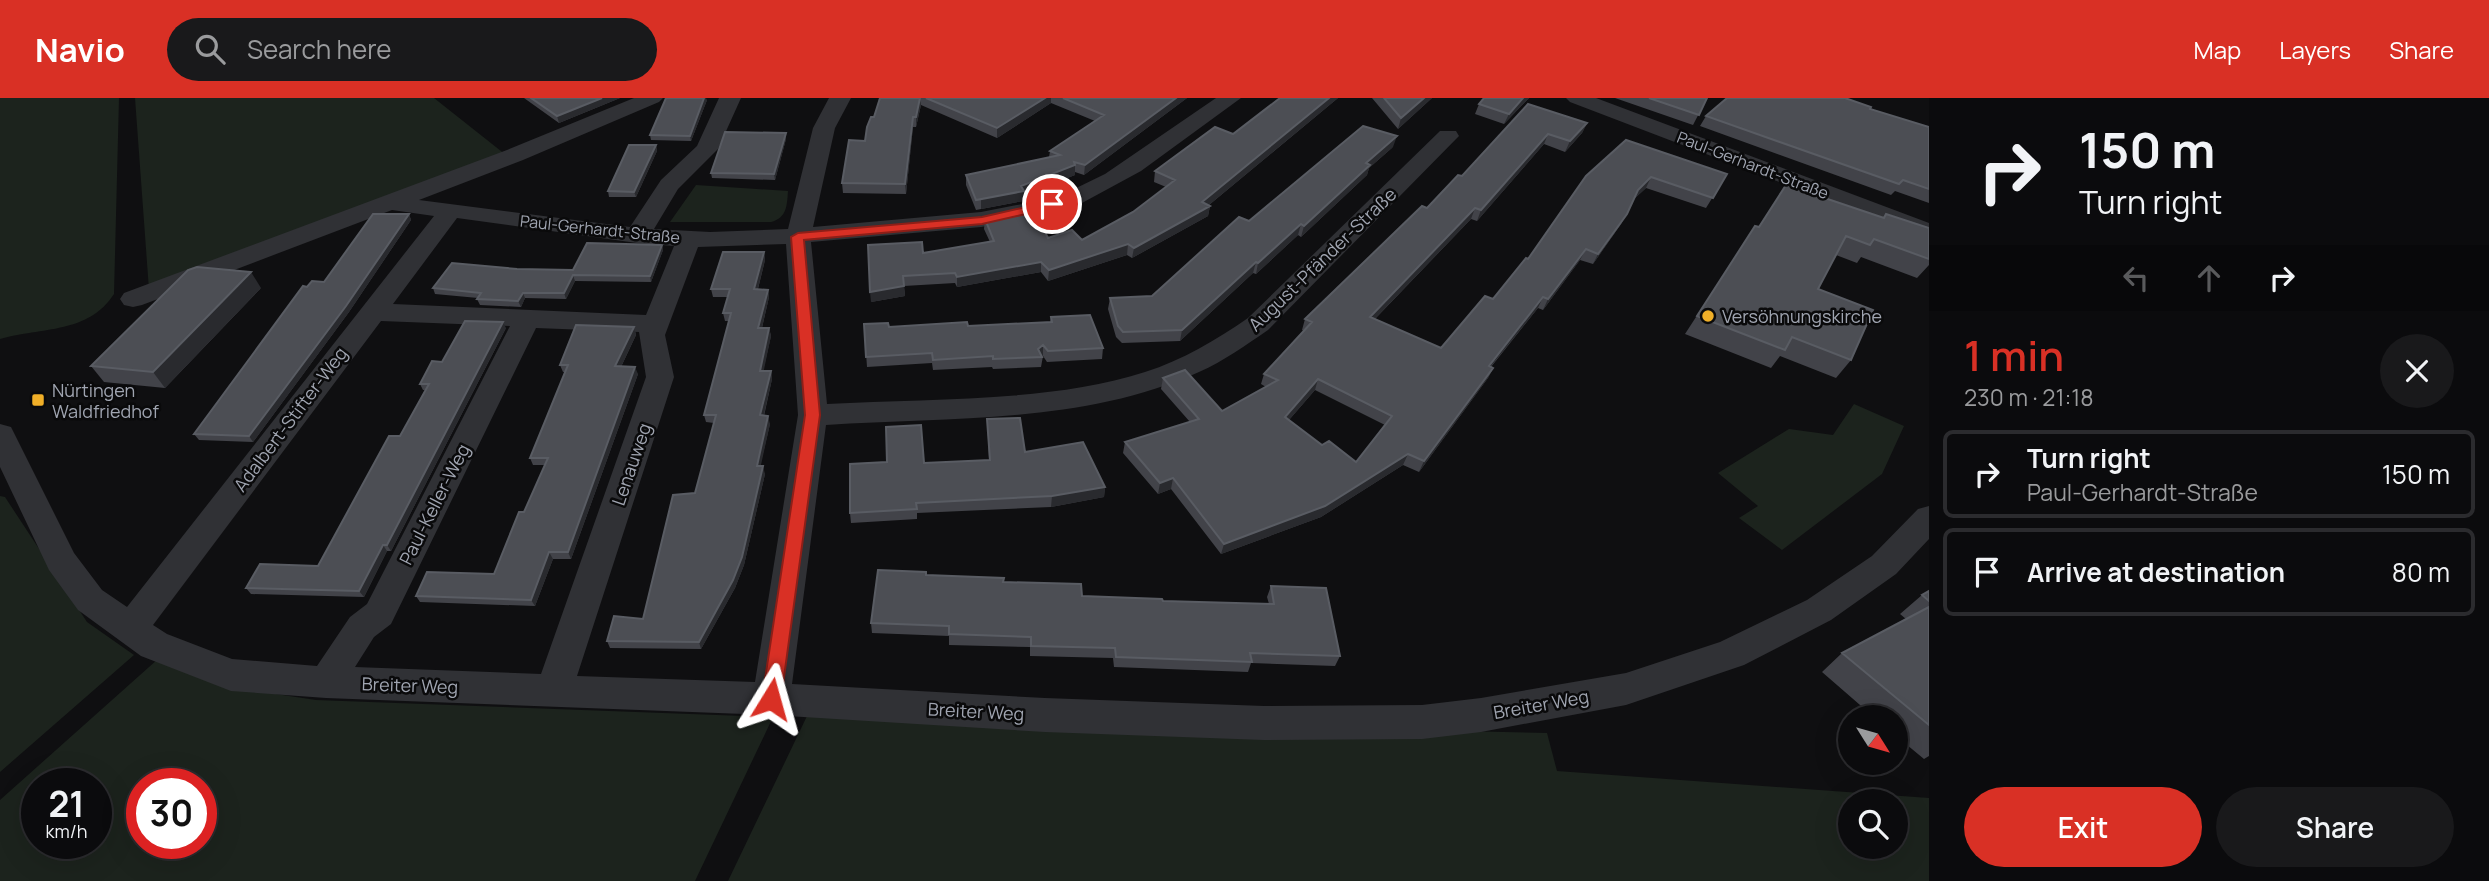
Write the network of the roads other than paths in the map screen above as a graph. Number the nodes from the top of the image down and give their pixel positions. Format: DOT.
graph roads {
  1 [pos="652,98"];
  2 [pos="730,98"];
  3 [pos="840,98"];
  4 [pos="1230,98"];
  5 [pos="1577,98"];
  6 [pos="1448,136"];
  7 [pos="401,205"];
  8 [pos="452,209"];
  9 [pos="1929,232"];
  10 [pos="637,236"];
  11 [pos="798,237"];
  12 [pos="689,239"];
  13 [pos="133,299"];
  14 [pos="371,312"];
  15 [pos="528,317"];
  16 [pos="656,324"];
  17 [pos="813,415"];
  18 [pos="0,435"];
  19 [pos="0,483"];
  20 [pos="41,515"];
  21 [pos="1929,518"];
  22 [pos="130,629"];
  23 [pos="326,682"];
  24 [pos="554,690"];
  25 [pos="771,699"];
  1 -- 13 [label="street"];
  2 -- 10 [label="street"];
  3 -- 11 [label="street"];
  4 -- 11 [label="street, Paul-Gerhardt-Straße"];
  5 -- 9 [label="street, Paul-Gerhardt-Straße"];
  6 -- 17 [label="street, August-Pfänder-Straße"];
  7 -- 8 [label="street, Paul-Gerhardt-Straße"];
  8 -- 10 [label="street, Paul-Gerhardt-Straße"];
  8 -- 14 [label="street, Adalbert-Stifter-Weg"];
  10 -- 12 [label="street, Paul-Gerhardt-Straße"];
  11 -- 12 [label="street, Paul-Gerhardt-Straße"];
  11 -- 17 [label="street"];
  12 -- 16 [label="street, Lenauweg"];
  14 -- 15 [label="street"];
  14 -- 22 [label="street, Adalbert-Stifter-Weg"];
  15 -- 16 [label="street"];
  15 -- 23 [label="street, Paul-Keller-Weg"];
  16 -- 24 [label="street, Lenauweg"];
  17 -- 25 [label="street"];
  18 -- 20 [label="street, Breiter Weg"];
  19 -- 20 [label="street, Breiter Weg"];
  20 -- 22 [label="street, Breiter Weg"];
  21 -- 25 [label="street, Breiter Weg"];
  22 -- 23 [label="street, Breiter Weg"];
  23 -- 24 [label="street, Breiter Weg"];
  24 -- 25 [label="street, Breiter Weg"];
}
